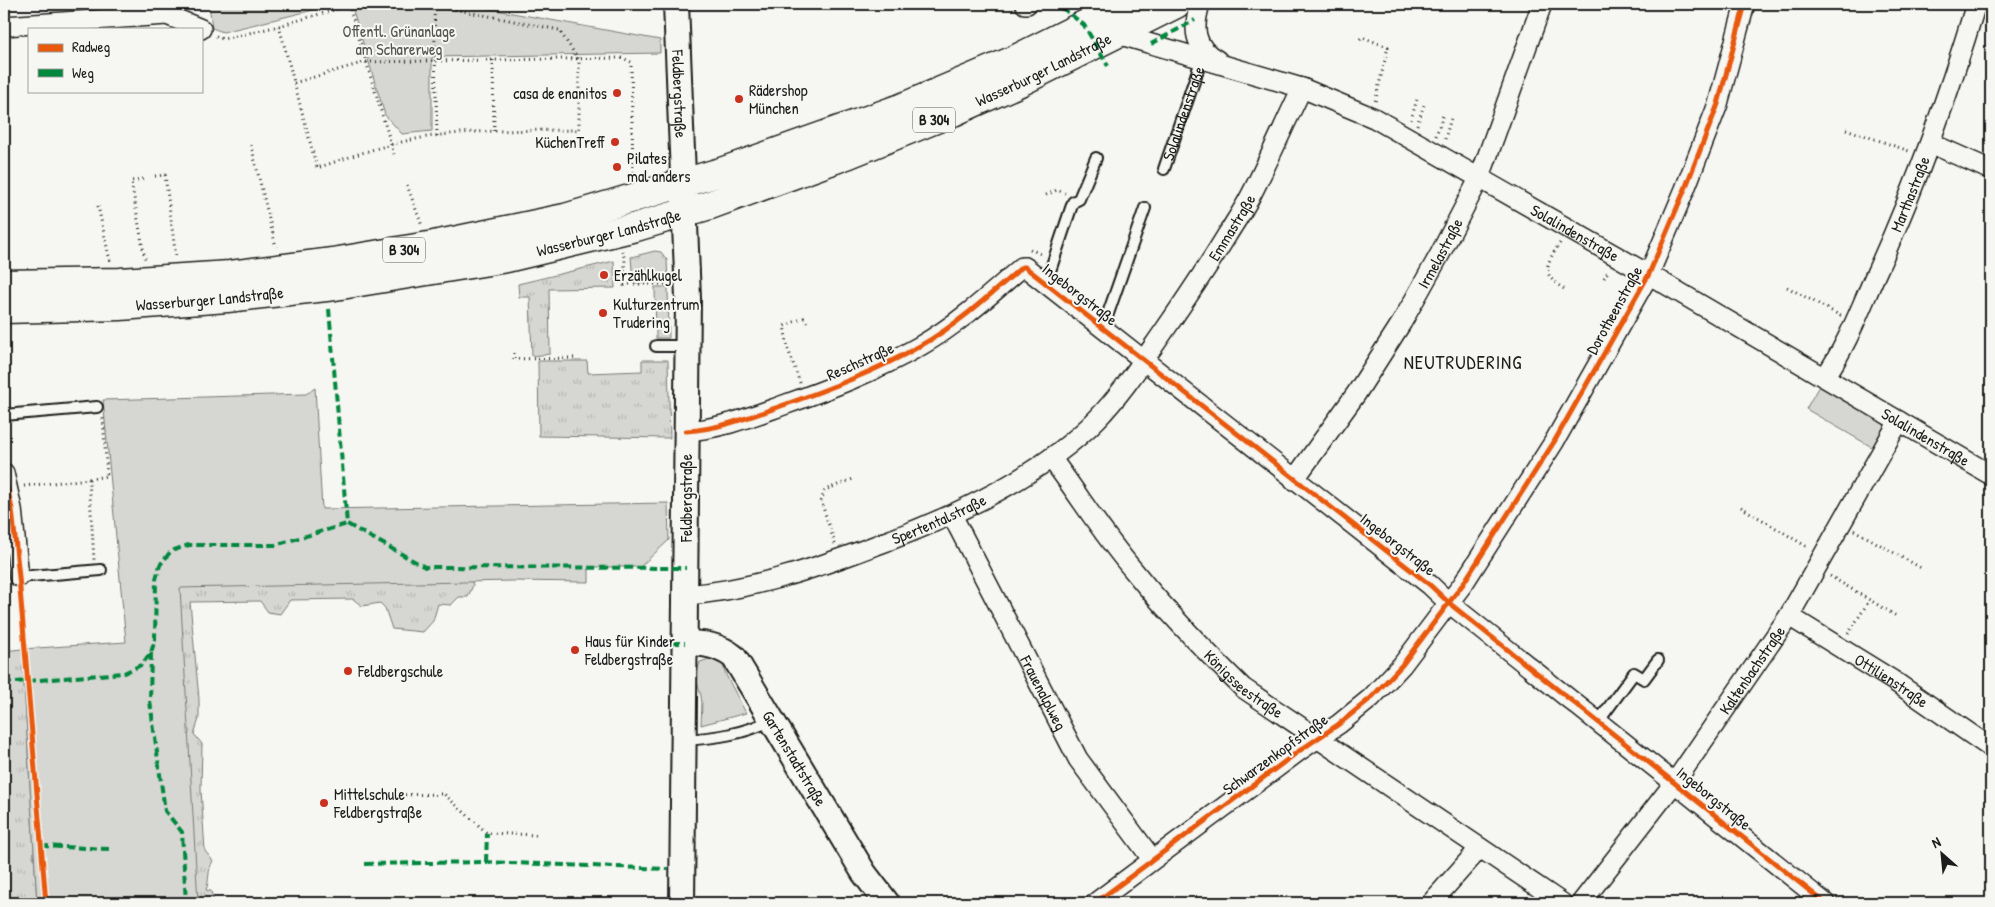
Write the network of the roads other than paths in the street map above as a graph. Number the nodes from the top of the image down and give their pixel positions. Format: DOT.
graph roads {
  1 [pos="676,4"];
  2 [pos="1126,4"];
  3 [pos="1176,4"];
  4 [pos="1200,4"];
  5 [pos="1542,4"];
  6 [pos="1745,4"];
  7 [pos="1976,4"];
  8 [pos="4,26"];
  9 [pos="199,28"];
  10 [pos="1117,34"];
  11 [pos="1202,58"];
  12 [pos="1224,64"];
  13 [pos="1302,88"];
  14 [pos="1924,148"];
  15 [pos="1096,158"];
  16 [pos="1164,169"];
  17 [pos="1991,170"];
  18 [pos="1480,178"];
  19 [pos="683,183"];
  20 [pos="1145,208"];
  21 [pos="684,213"];
  22 [pos="1022,267"];
  23 [pos="1649,274"];
  24 [pos="1046,282"];
  25 [pos="4,284"];
  26 [pos="4,309"];
  27 [pos="1103,328"];
  28 [pos="656,346"];
  29 [pos="687,346"];
  30 [pos="1144,360"];
  31 [pos="1826,377"];
  32 [pos="97,407"];
  33 [pos="4,415"];
  34 [pos="1899,421"];
  35 [pos="686,431"];
  36 [pos="1051,458"];
  37 [pos="1991,475"];
  38 [pos="5,480"];
  39 [pos="1294,480"];
  40 [pos="952,515"];
  41 [pos="98,570"];
  42 [pos="19,577"];
  43 [pos="686,595"];
  44 [pos="1448,603"];
  45 [pos="1789,616"];
  46 [pos="685,643"];
  47 [pos="1658,660"];
  48 [pos="771,720"];
  49 [pos="1598,722"];
  50 [pos="1318,738"];
  51 [pos="684,740"];
  52 [pos="1991,748"];
  53 [pos="1675,782"];
  54 [pos="1480,848"];
  55 [pos="1152,859"];
  56 [pos="682,903"];
  57 [pos="887,903"];
  58 [pos="1095,903"];
  59 [pos="1430,903"];
  60 [pos="1562,903"];
  61 [pos="1581,903"];
  62 [pos="1825,903"];
  1 -- 19 [label="street, Feldbergstraße"];
  2 -- 19 [label="main road, Wasserburger Landstraße / B 304"];
  3 -- 10 [label="main road, Wasserburger Landstraße / B 304"];
  4 -- 12 [label="street, Solalindenstraße"];
  5 -- 18 [label="street, Irmelastraße"];
  6 -- 23 [label="street, Dorotheenstraße"];
  7 -- 14 [label="street, Marthastraße"];
  8 -- 9 [label="street"];
  10 -- 11 [label="street, Solalindenstraße"];
  10 -- 21 [label="main road, Wasserburger Landstraße / B 304"];
  11 -- 12 [label="street, Solalindenstraße"];
  11 -- 16 [label="lane, Solalindenstraße"];
  12 -- 13 [label="street, Solalindenstraße"];
  13 -- 18 [label="street, Solalindenstraße"];
  13 -- 30 [label="street, Emmastraße"];
  14 -- 17 [label="street"];
  14 -- 31 [label="street, Marthastraße"];
  15 -- 24 [label="lane, Ingeborgstraße"];
  18 -- 23 [label="street, Solalindenstraße"];
  18 -- 39 [label="street, Irmelastraße"];
  19 -- 21 [label="street, Feldbergstraße"];
  19 -- 25 [label="main road, Wasserburger Landstraße / B 304"];
  20 -- 27 [label="lane, Ingeborgstraße"];
  21 -- 26 [label="main road, Wasserburger Landstraße / B 304"];
  21 -- 29 [label="street, Feldbergstraße"];
  22 -- 24 [label="street, Ingeborgstraße"];
  22 -- 35 [label="street, Reschstraße"];
  23 -- 31 [label="street, Solalindenstraße"];
  23 -- 44 [label="street, Dorotheenstraße"];
  24 -- 27 [label="street, Ingeborgstraße"];
  27 -- 30 [label="street, Ingeborgstraße"];
  28 -- 29 [label="lane"];
  29 -- 35 [label="street, Feldbergstraße"];
  30 -- 36 [label="street, Spertentalstraße"];
  30 -- 39 [label="street, Ingeborgstraße"];
  31 -- 34 [label="street, Solalindenstraße"];
  32 -- 33 [label="lane"];
  34 -- 37 [label="street, Solalindenstraße"];
  34 -- 45 [label="street, Kaltenbachstraße"];
  35 -- 43 [label="street, Feldbergstraße"];
  36 -- 40 [label="street, Spertentalstraße"];
  36 -- 50 [label="street, Königsseestraße"];
  38 -- 42 [label="street"];
  39 -- 44 [label="street, Ingeborgstraße"];
  40 -- 43 [label="street, Spertentalstraße"];
  40 -- 55 [label="street, Frauenalplweg"];
  41 -- 42 [label="lane"];
  43 -- 46 [label="street, Feldbergstraße"];
  44 -- 49 [label="street, Ingeborgstraße"];
  44 -- 50 [label="street, Schwarzenkopfstraße"];
  45 -- 52 [label="street, Ottilienstraße"];
  45 -- 53 [label="street, Kaltenbachstraße"];
  46 -- 48 [label="street, Gartenstadtstraße"];
  46 -- 51 [label="street, Feldbergstraße"];
  47 -- 49 [label="lane"];
  48 -- 51 [label="lane"];
  48 -- 57 [label="street, Gartenstadtstraße"];
  49 -- 53 [label="street, Ingeborgstraße"];
  50 -- 54 [label="street, Königsseestraße"];
  50 -- 55 [label="street, Schwarzenkopfstraße"];
  51 -- 56 [label="street, Feldbergstraße"];
  53 -- 61 [label="street, Kaltenbachstraße"];
  53 -- 62 [label="street, Ingeborgstraße"];
  54 -- 59 [label="street"];
  54 -- 60 [label="street, Königsseestraße"];
  55 -- 58 [label="street, Schwarzenkopfstraße"];
}
